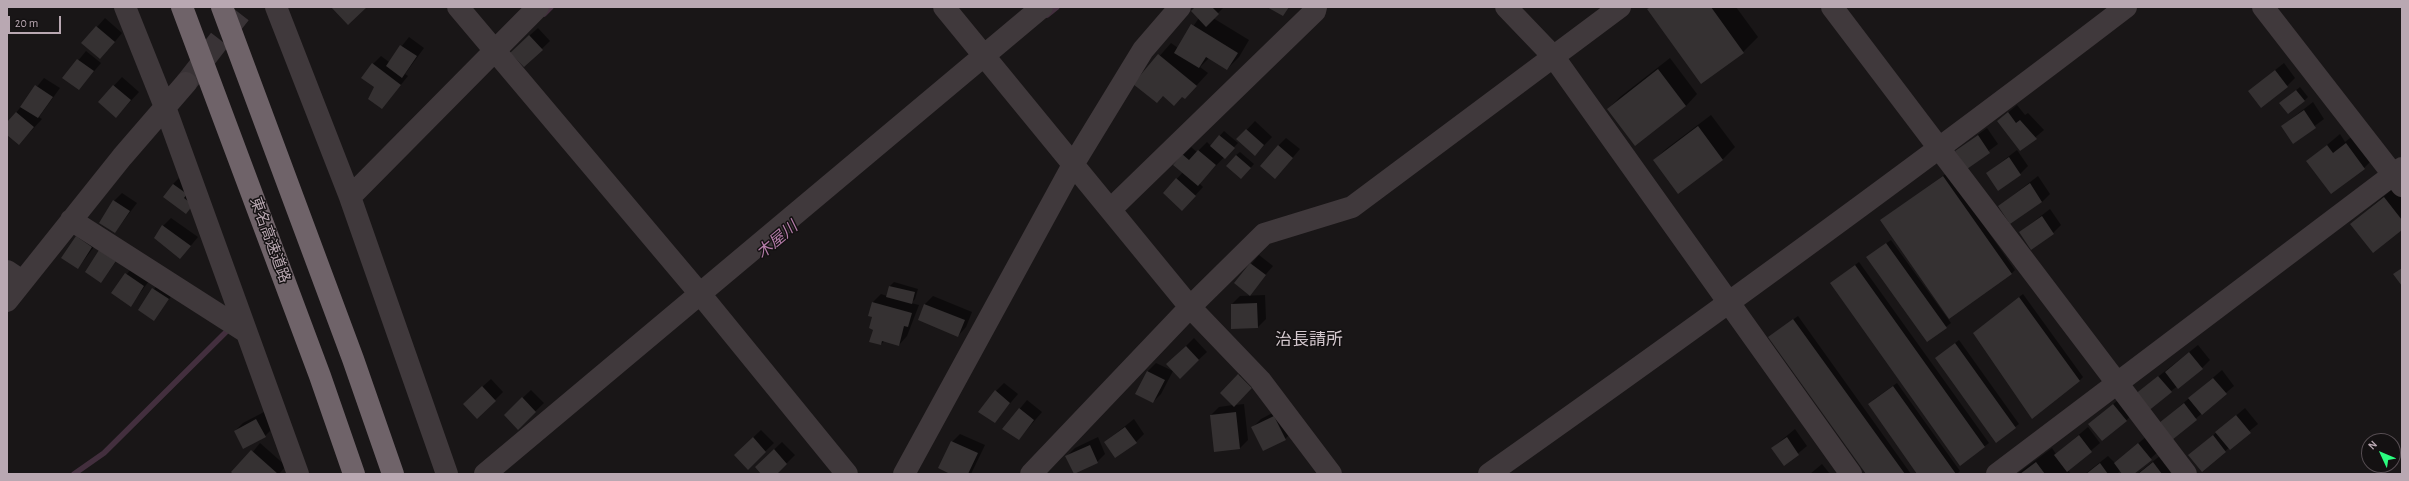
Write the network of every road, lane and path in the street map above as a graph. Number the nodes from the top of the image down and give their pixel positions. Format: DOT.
graph roads {
  1 [pos="125,7"];
  2 [pos="182,7"];
  3 [pos="222,7"];
  4 [pos="276,7"];
  5 [pos="458,7"];
  6 [pos="538,7"];
  7 [pos="944,7"];
  8 [pos="1042,7"];
  9 [pos="1180,7"];
  10 [pos="1316,7"];
  11 [pos="1506,7"];
  12 [pos="1620,7"];
  13 [pos="1832,7"];
  14 [pos="2126,7"];
  15 [pos="2263,7"];
  16 [pos="494,51"];
  17 [pos="1553,56"];
  18 [pos="988,59"];
  19 [pos="186,82"];
  20 [pos="165,107"];
  21 [pos="1941,149"];
  22 [pos="1074,163"];
  23 [pos="2399,176"];
  24 [pos="350,196"];
  25 [pos="1111,209"];
  26 [pos="71,220"];
  27 [pos="15,276"];
  28 [pos="703,297"];
  29 [pos="7,301"];
  30 [pos="1730,304"];
  31 [pos="1190,307"];
  32 [pos="246,332"];
  33 [pos="2117,384"];
  34 [pos="298,474"];
  35 [pos="354,474"];
  36 [pos="393,474"];
  37 [pos="447,474"];
  38 [pos="485,474"];
  39 [pos="847,474"];
  40 [pos="904,474"];
  41 [pos="1031,474"];
  42 [pos="1332,474"];
  43 [pos="1489,474"];
  44 [pos="1851,474"];
  45 [pos="1997,474"];
  46 [pos="2186,474"];
  1 -- 20 [label="street"];
  2 -- 35 [label="highway, 東名高速道路"];
  3 -- 36 [label="highway"];
  4 -- 24 [label="street"];
  5 -- 16 [label="street"];
  6 -- 16 [label="street"];
  7 -- 18 [label="street"];
  8 -- 18 [label="street"];
  9 -- 22 [label="street"];
  10 -- 25 [label="street"];
  11 -- 17 [label="street"];
  12 -- 17 [label="street"];
  13 -- 21 [label="street"];
  14 -- 21 [label="street"];
  15 -- 23 [label="street"];
  16 -- 24 [label="street"];
  16 -- 28 [label="street"];
  17 -- 30 [label="street"];
  17 -- 31 [label="street"];
  18 -- 22 [label="street"];
  18 -- 28 [label="street"];
  19 -- 20 [label="street"];
  20 -- 26 [label="street"];
  20 -- 32 [label="street"];
  21 -- 30 [label="street"];
  21 -- 33 [label="street"];
  22 -- 25 [label="street"];
  22 -- 40 [label="street"];
  23 -- 33 [label="street"];
  24 -- 37 [label="street"];
  25 -- 31 [label="street"];
  26 -- 27 [label="street"];
  26 -- 32 [label="street"];
  27 -- 29 [label="street"];
  28 -- 38 [label="street"];
  28 -- 39 [label="street"];
  30 -- 43 [label="street"];
  30 -- 44 [label="street"];
  31 -- 41 [label="street"];
  31 -- 42 [label="street"];
  32 -- 34 [label="street"];
  33 -- 45 [label="street"];
  33 -- 46 [label="street"];
}
